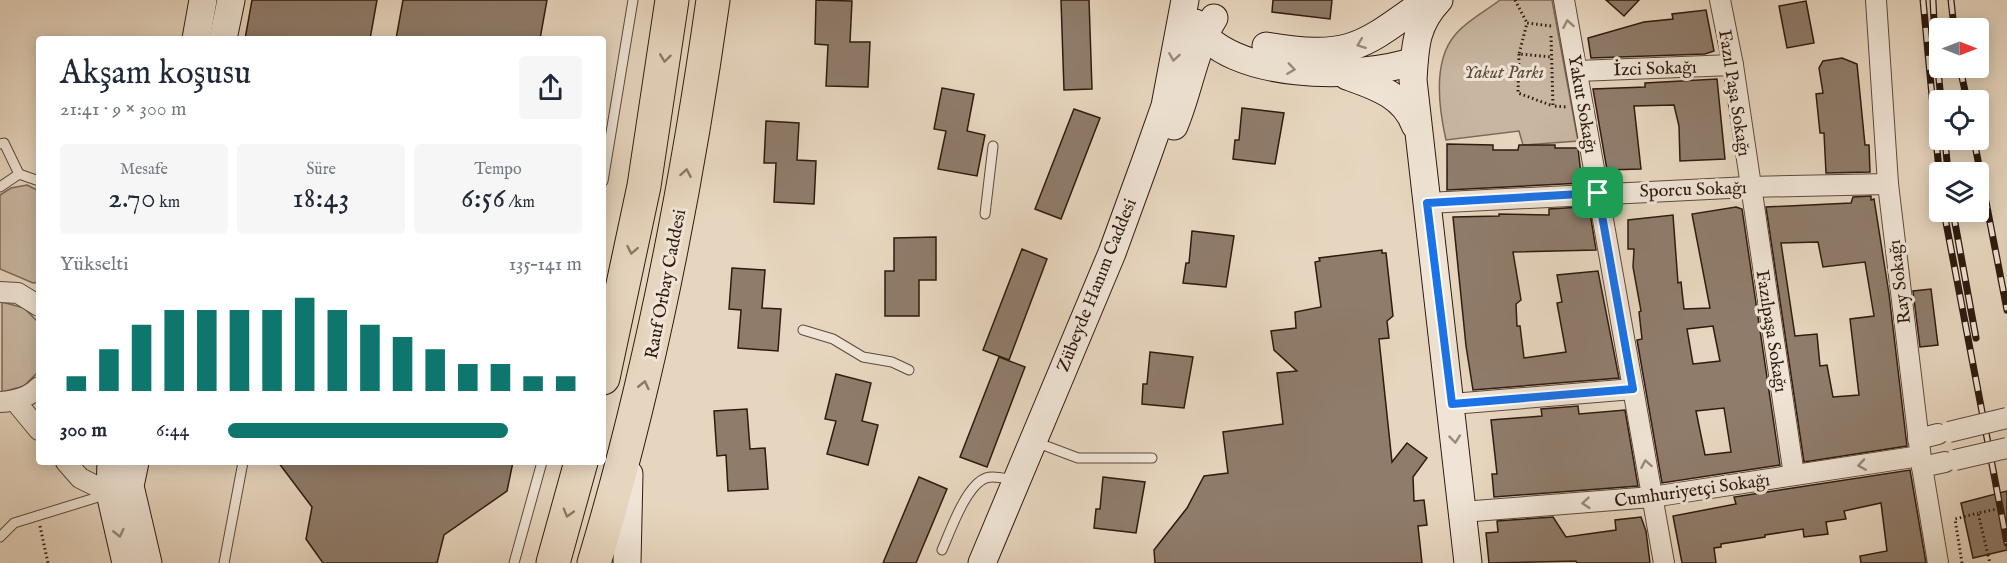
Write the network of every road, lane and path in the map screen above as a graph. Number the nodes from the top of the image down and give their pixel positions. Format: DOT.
graph roads {
  1 [pos="203,0"];
  2 [pos="231,0"];
  3 [pos="633,0"];
  4 [pos="672,0"];
  5 [pos="713,0"];
  6 [pos="1185,0"];
  7 [pos="1191,0"];
  8 [pos="1460,0"];
  9 [pos="1515,0"];
  10 [pos="1564,0"];
  11 [pos="1720,0"];
  12 [pos="1876,0"];
  13 [pos="1431,4"];
  14 [pos="1209,18"];
  15 [pos="1527,23"];
  16 [pos="1551,26"];
  17 [pos="197,36"];
  18 [pos="224,36"];
  19 [pos="1519,54"];
  20 [pos="1552,57"];
  21 [pos="1251,62"];
  22 [pos="1733,65"];
  23 [pos="1577,70"];
  24 [pos="1395,73"];
  25 [pos="1184,103"];
  26 [pos="1553,106"];
  27 [pos="1417,130"];
  28 [pos="0,144"];
  29 [pos="993,146"];
  30 [pos="606,163"];
  31 [pos="19,174"];
  32 [pos="36,180"];
  33 [pos="1888,184"];
  34 [pos="0,187"];
  35 [pos="1749,187"];
  36 [pos="1598,193"];
  37 [pos="1427,203"];
  38 [pos="986,214"];
  39 [pos="0,291"];
  40 [pos="36,301"];
  41 [pos="803,330"];
  42 [pos="606,364"];
  43 [pos="909,370"];
  44 [pos="1633,389"];
  45 [pos="36,390"];
  46 [pos="8,402"];
  47 [pos="1452,404"];
  48 [pos="636,417"];
  49 [pos="2007,418"];
  50 [pos="36,427"];
  51 [pos="1046,446"];
  52 [pos="2007,448"];
  53 [pos="1920,454"];
  54 [pos="1152,458"];
  55 [pos="69,465"];
  56 [pos="113,465"];
  57 [pos="242,465"];
  58 [pos="541,465"];
  59 [pos="580,465"];
  60 [pos="1794,475"];
  61 [pos="125,480"];
  62 [pos="1015,480"];
  63 [pos="1652,497"];
  64 [pos="2007,507"];
  65 [pos="1462,512"];
  66 [pos="1977,513"];
  67 [pos="38,516"];
  68 [pos="0,537"];
  69 [pos="942,550"];
  70 [pos="48,563"];
  71 [pos="126,563"];
  72 [pos="148,563"];
  73 [pos="225,563"];
  74 [pos="514,563"];
  75 [pos="553,563"];
  76 [pos="594,563"];
  77 [pos="627,563"];
  78 [pos="982,563"];
  79 [pos="997,563"];
  80 [pos="1468,563"];
  81 [pos="1664,563"];
  82 [pos="1938,563"];
  83 [pos="1962,563"];
  84 [pos="1990,563"];
  1 -- 17 [label="main road"];
  2 -- 18 [label="main road"];
  3 -- 30 [label="lane"];
  4 -- 42 [label="highway, one-way"];
  48 -- 5 [label="highway, Rauf Orbay Caddesi, one-way"];
  6 -- 62 [label="main road, Zübeyde Hanım Caddesi, one-way"];
  7 -- 14 [label="main road"];
  8 -- 24 [label="main road"];
  9 -- 15 [label="path"];
  23 -- 10 [label="street, Yakut Sokağı, one-way"];
  11 -- 22 [label="street, Fazıl Paşa Sokağı"];
  12 -- 33 [label="street, Ray Sokağı"];
  13 -- 14 [label="main road, one-way"];
  13 -- 24 [label="main road"];
  14 -- 21 [label="main road"];
  14 -- 25 [label="main road"];
  15 -- 16 [label="path"];
  15 -- 19 [label="path"];
  19 -- 20 [label="path"];
  19 -- 26 [label="path"];
  21 -- 24 [label="main road, one-way"];
  21 -- 25 [label="main road"];
  22 -- 23 [label="street, İzci Sokağı"];
  22 -- 35 [label="street, Fazıl Paşa Sokağı"];
  23 -- 36 [label="street, Yakut Sokağı"];
  24 -- 27 [label="main road"];
  24 -- 27 [label="main road"];
  25 -- 51 [label="main road, Zübeyde Hanım Caddesi"];
  27 -- 37 [label="main road"];
  28 -- 31 [label="lane"];
  29 -- 38 [label="lane"];
  31 -- 32 [label="lane"];
  31 -- 34 [label="lane"];
  33 -- 35 [label="street, Sporcu Sokağı"];
  33 -- 53 [label="street, Ray Sokağı"];
  35 -- 36 [label="street, Sporcu Sokağı"];
  35 -- 60 [label="street, Fazılpaşa Sokağı"];
  36 -- 37 [label="street, Sporcu Sokağı"];
  36 -- 44 [label="street, Yakut Sokağı"];
  37 -- 47 [label="main road"];
  39 -- 40 [label="street"];
  41 -- 43 [label="lane"];
  44 -- 47 [label="street"];
  63 -- 44 [label="street, Yakut Sokağı, one-way"];
  45 -- 46 [label="street"];
  46 -- 50 [label="street"];
  47 -- 65 [label="main road, one-way"];
  48 -- 76 [label="highway, Rauf Orbay Caddesi"];
  48 -- 77 [label="main road"];
  49 -- 53 [label="street, bridge"];
  51 -- 54 [label="lane"];
  51 -- 79 [label="main road, Zübeyde Hanım Caddesi"];
  52 -- 53 [label="street, bridge"];
  53 -- 60 [label="street, Cumhuriyetçi Sokağı, one-way"];
  53 -- 82 [label="street, Ray Sokağı"];
  55 -- 61 [label="street"];
  56 -- 61 [label="main road"];
  57 -- 73 [label="lane"];
  58 -- 74 [label="lane"];
  59 -- 75 [label="highway, one-way"];
  60 -- 63 [label="street, Cumhuriyetçi Sokağı"];
  61 -- 67 [label="lane"];
  61 -- 71 [label="main road, one-way"];
  61 -- 72 [label="main road"];
  62 -- 69 [label="lane"];
  62 -- 78 [label="main road, Zübeyde Hanım Caddesi"];
  63 -- 65 [label="street, Cumhuriyetçi Sokağı, one-way"];
  63 -- 81 [label="street, Yakut Sokağı"];
  64 -- 66 [label="path, bridge"];
  65 -- 80 [label="main road"];
  66 -- 83 [label="path"];
  66 -- 84 [label="path, bridge"];
  67 -- 68 [label="lane"];
  67 -- 70 [label="path"];
}
